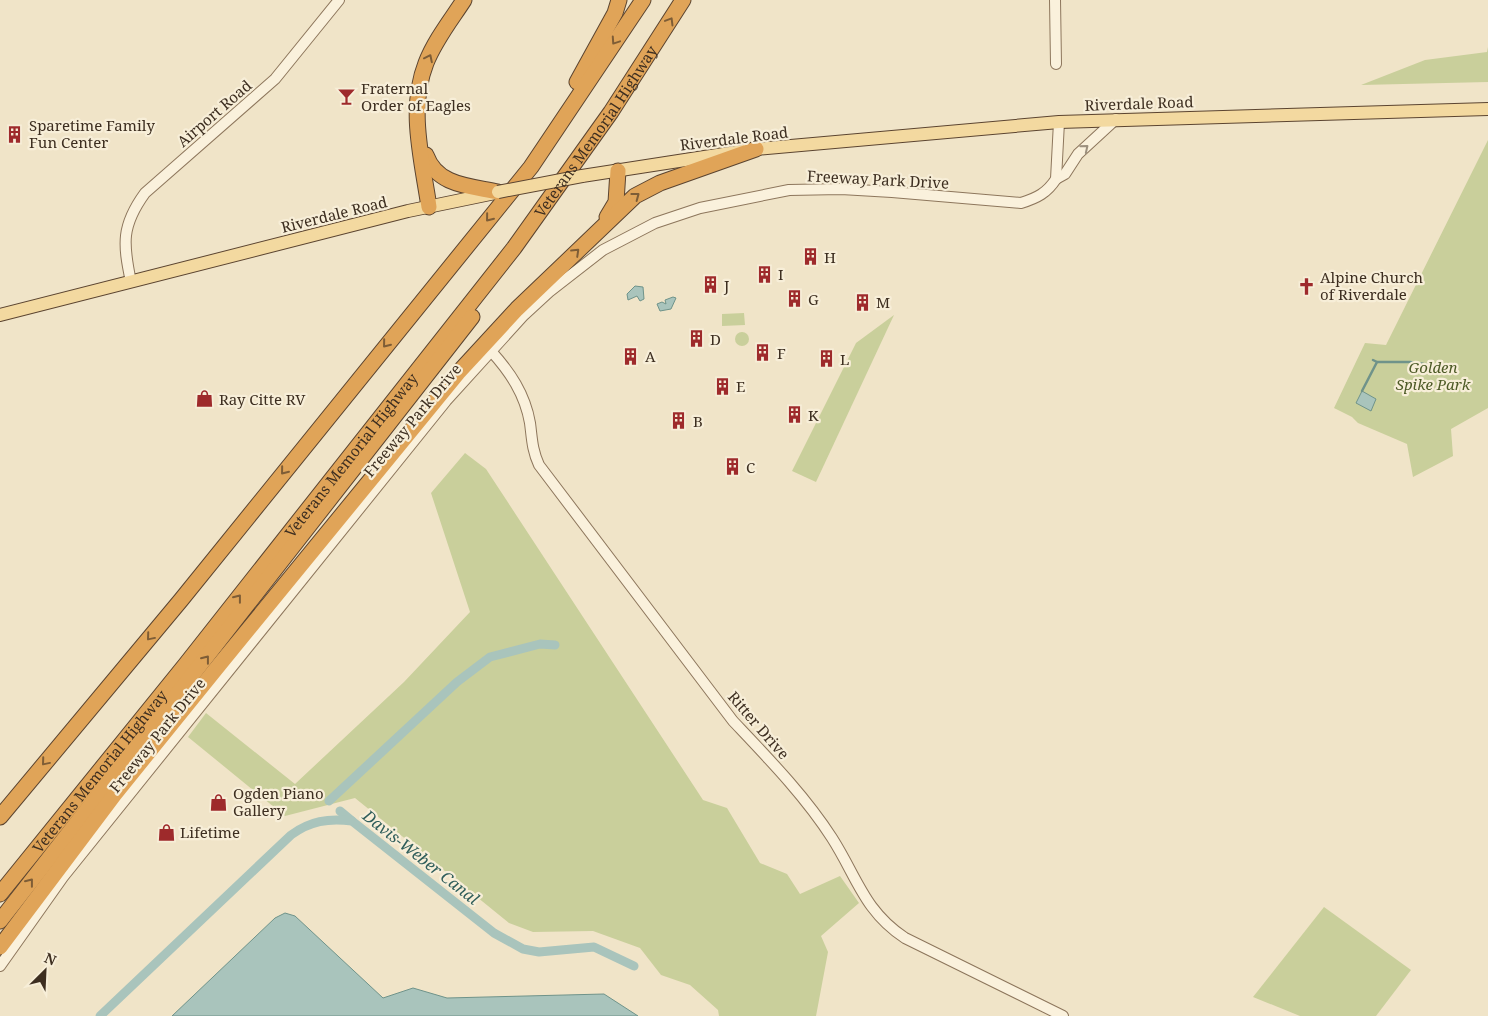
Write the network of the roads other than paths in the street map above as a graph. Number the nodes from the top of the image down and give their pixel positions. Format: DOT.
graph roads {
  1 [pos="339,0"];
  2 [pos="464,0"];
  3 [pos="619,0"];
  4 [pos="642,0"];
  5 [pos="683,0"];
  6 [pos="1055,0"];
  7 [pos="1056,64"];
  8 [pos="1488,109"];
  9 [pos="1116,119"];
  10 [pos="1059,122"];
  11 [pos="420,140"];
  12 [pos="756,149"];
  13 [pos="531,167"];
  14 [pos="618,171"];
  15 [pos="1056,179"];
  16 [pos="498,192"];
  17 [pos="428,207"];
  18 [pos="600,229"];
  19 [pos="514,248"];
  20 [pos="131,282"];
  21 [pos="0,315"];
  22 [pos="491,351"];
  23 [pos="19,794"];
  24 [pos="0,812"];
  25 [pos="0,817"];
  26 [pos="0,894"];
  27 [pos="0,921"];
  28 [pos="0,947"];
  29 [pos="0,966"];
  30 [pos="1062,1016"];
  1 -- 20 [label="street, Airport Road"];
  11 -- 2 [label="highway, one-way"];
  3 -- 13 [label="highway"];
  4 -- 13 [label="highway, one-way"];
  19 -- 5 [label="highway, Veterans Memorial Highway, one-way"];
  6 -- 7 [label="street"];
  8 -- 9 [label="main road, Riverdale Road"];
  9 -- 10 [label="main road, Riverdale Road"];
  15 -- 9 [label="street, one-way"];
  10 -- 12 [label="main road, Riverdale Road"];
  10 -- 15 [label="street"];
  11 -- 16 [label="highway"];
  11 -- 17 [label="highway"];
  12 -- 14 [label="main road, Riverdale Road"];
  18 -- 12 [label="highway, one-way"];
  13 -- 23 [label="highway, one-way"];
  14 -- 16 [label="main road, Riverdale Road, bridge"];
  14 -- 18 [label="highway"];
  15 -- 22 [label="street, Freeway Park Drive"];
  16 -- 17 [label="main road, Riverdale Road"];
  17 -- 20 [label="main road, Riverdale Road"];
  28 -- 18 [label="highway, one-way"];
  26 -- 19 [label="highway, Veterans Memorial Highway, one-way"];
  27 -- 19 [label="highway, one-way"];
  20 -- 21 [label="main road, Riverdale Road"];
  22 -- 29 [label="street, Freeway Park Drive"];
  22 -- 30 [label="street, Ritter Drive"];
  23 -- 24 [label="highway"];
  23 -- 25 [label="highway"];
}
